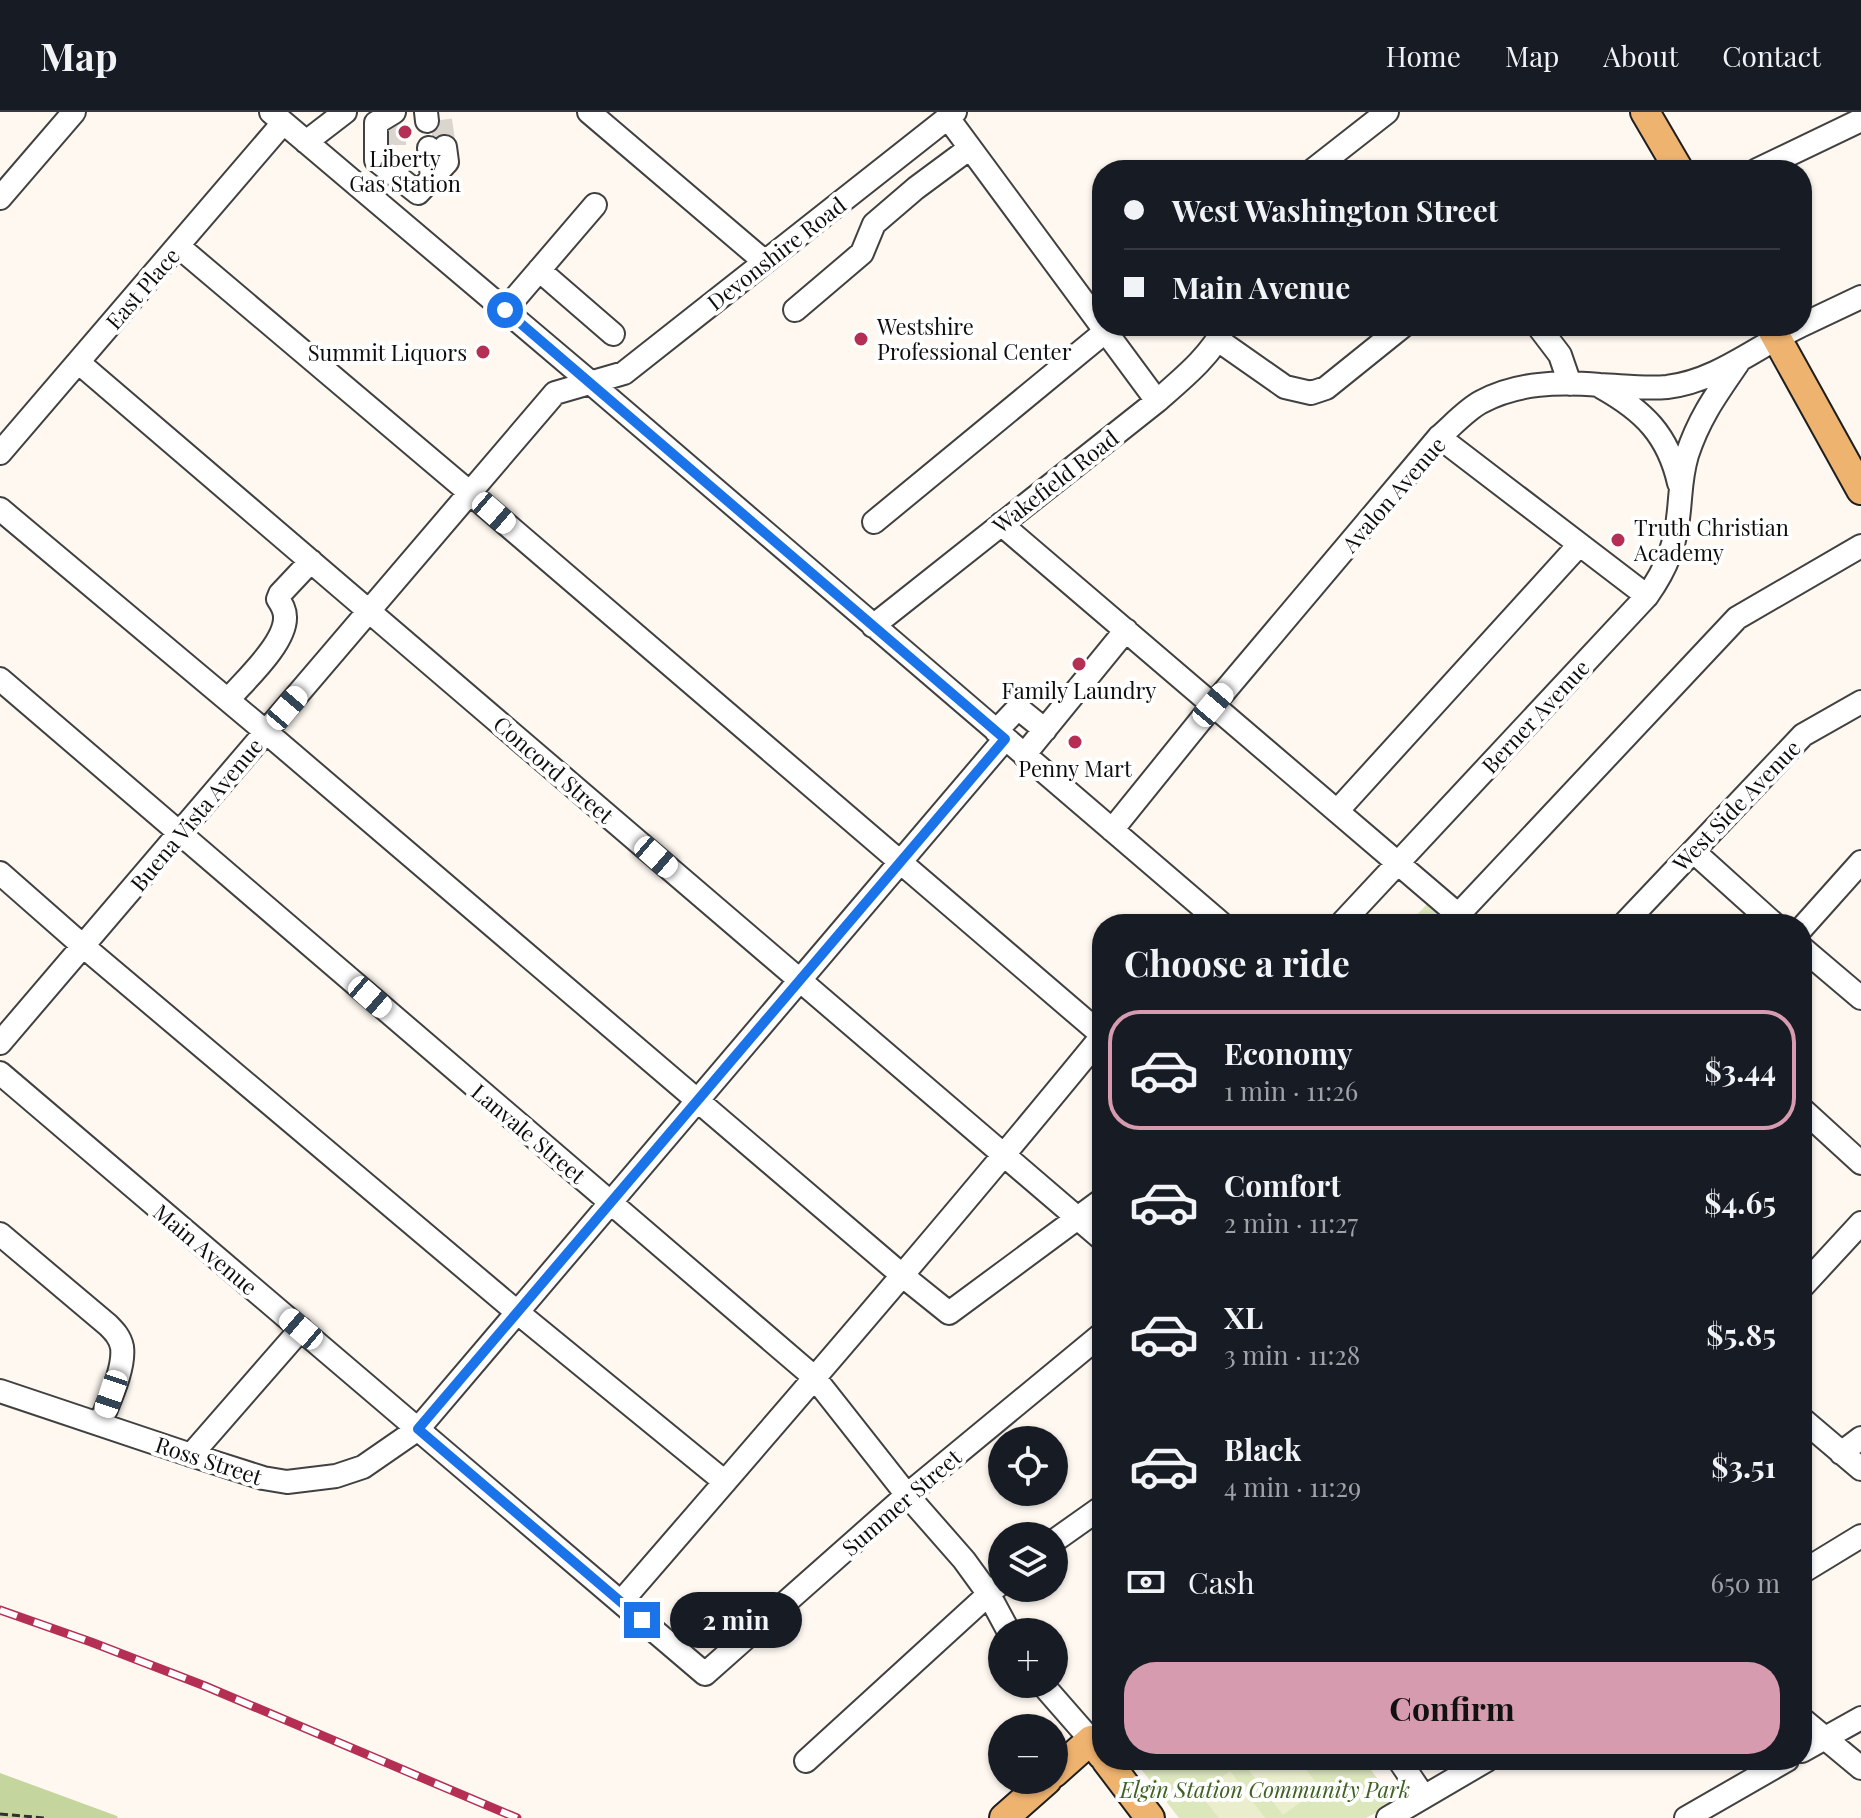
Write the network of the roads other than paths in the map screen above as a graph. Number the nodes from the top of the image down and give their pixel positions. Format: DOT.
graph roads {
  1 [pos="74,112"];
  2 [pos="345,112"];
  3 [pos="589,112"];
  4 [pos="1387,112"];
  5 [pos="1645,112"];
  6 [pos="390,115"];
  7 [pos="951,115"];
  8 [pos="277,117"];
  9 [pos="1861,120"];
  10 [pos="306,142"];
  11 [pos="437,148"];
  12 [pos="970,148"];
  13 [pos="1326,160"];
  14 [pos="1673,160"];
  15 [pos="1778,160"];
  16 [pos="393,165"];
  17 [pos="425,186"];
  18 [pos="365,192"];
  19 [pos="0,198"];
  20 [pos="595,205"];
  21 [pos="396,218"];
  22 [pos="178,246"];
  23 [pos="765,262"];
  24 [pos="539,270"];
  25 [pos="1861,297"];
  26 [pos="505,310"];
  27 [pos="795,310"];
  28 [pos="1092,312"];
  29 [pos="1812,318"];
  30 [pos="613,334"];
  31 [pos="1100,336"];
  32 [pos="1110,336"];
  33 [pos="1218,336"];
  34 [pos="1225,336"];
  35 [pos="1391,336"];
  36 [pos="1546,336"];
  37 [pos="1775,336"];
  38 [pos="1791,336"];
  39 [pos="1741,359"];
  40 [pos="78,362"];
  41 [pos="591,383"];
  42 [pos="1570,384"];
  43 [pos="1596,384"];
  44 [pos="1157,401"];
  45 [pos="1651,424"];
  46 [pos="1439,437"];
  47 [pos="1693,439"];
  48 [pos="0,453"];
  49 [pos="1680,484"];
  50 [pos="1861,490"];
  51 [pos="470,493"];
  52 [pos="0,509"];
  53 [pos="874,522"];
  54 [pos="1001,524"];
  55 [pos="1579,545"];
  56 [pos="1861,546"];
  57 [pos="311,561"];
  58 [pos="1647,596"];
  59 [pos="369,611"];
  60 [pos="873,626"];
  61 [pos="1126,630"];
  62 [pos="0,679"];
  63 [pos="228,700"];
  64 [pos="1861,702"];
  65 [pos="1213,705"];
  66 [pos="1045,730"];
  67 [pos="266,732"];
  68 [pos="1000,735"];
  69 [pos="1024,755"];
  70 [pos="1338,810"];
  71 [pos="1112,830"];
  72 [pos="179,834"];
  73 [pos="1693,851"];
  74 [pos="899,862"];
  75 [pos="1861,862"];
  76 [pos="1398,864"];
  77 [pos="0,873"];
  78 [pos="1210,914"];
  79 [pos="1350,914"];
  80 [pos="1457,914"];
  81 [pos="1468,914"];
  82 [pos="1633,914"];
  83 [pos="1763,914"];
  84 [pos="1812,917"];
  85 [pos="83,946"];
  86 [pos="1812,956"];
  87 [pos="799,979"];
  88 [pos="1861,998"];
  89 [pos="1092,1027"];
  90 [pos="0,1043"];
  91 [pos="1092,1048"];
  92 [pos="0,1073"];
  93 [pos="696,1101"];
  94 [pos="1812,1118"];
  95 [pos="1004,1155"];
  96 [pos="1861,1163"];
  97 [pos="609,1202"];
  98 [pos="1092,1208"];
  99 [pos="1079,1219"];
  100 [pos="1861,1223"];
  101 [pos="1092,1230"];
  102 [pos="0,1234"];
  103 [pos="903,1276"];
  104 [pos="1812,1276"];
  105 [pos="517,1312"];
  106 [pos="301,1329"];
  107 [pos="1092,1342"];
  108 [pos="814,1377"];
  109 [pos="0,1391"];
  110 [pos="100,1424"];
  111 [pos="1812,1428"];
  112 [pos="418,1429"];
  113 [pos="1861,1438"];
  114 [pos="1841,1453"];
  115 [pos="191,1455"];
  116 [pos="1861,1469"];
  117 [pos="725,1482"];
  118 [pos="907,1495"];
  119 [pos="1092,1514"];
  120 [pos="1068,1531"];
  121 [pos="1861,1536"];
  122 [pos="1812,1566"];
  123 [pos="988,1582"];
  124 [pos="988,1594"];
  125 [pos="621,1602"];
  126 [pos="705,1674"];
  127 [pos="1055,1698"];
  128 [pos="1861,1718"];
  129 [pos="1812,1728"];
  130 [pos="1092,1738"];
  131 [pos="1824,1738"];
  132 [pos="1812,1745"];
  133 [pos="1092,1752"];
  134 [pos="806,1761"];
  135 [pos="1068,1765"];
  136 [pos="1861,1768"];
  137 [pos="1116,1770"];
  138 [pos="1406,1770"];
  139 [pos="1470,1770"];
  140 [pos="1770,1770"];
  141 [pos="1031,1794"];
  142 [pos="1424,1797"];
  143 [pos="1004,1818"];
  144 [pos="1150,1818"];
  145 [pos="1388,1818"];
  146 [pos="1686,1818"];
  1 -- 19 [label="street"];
  2 -- 10 [label="street"];
  3 -- 23 [label="street"];
  4 -- 13 [label="street"];
  5 -- 14 [label="main road"];
  6 -- 16 [label="street"];
  7 -- 12 [label="street"];
  7 -- 23 [label="street, Devonshire Road"];
  8 -- 10 [label="street"];
  8 -- 22 [label="street, East Place"];
  9 -- 15 [label="street"];
  10 -- 18 [label="street"];
  11 -- 17 [label="street"];
  12 -- 27 [label="street"];
  12 -- 28 [label="street"];
  16 -- 17 [label="street"];
  16 -- 18 [label="street"];
  17 -- 21 [label="street"];
  18 -- 21 [label="street"];
  20 -- 24 [label="street"];
  21 -- 26 [label="street"];
  22 -- 40 [label="street, East Place"];
  22 -- 51 [label="street"];
  23 -- 41 [label="street, Devonshire Road"];
  24 -- 26 [label="street"];
  24 -- 30 [label="street"];
  25 -- 29 [label="street, Avalon Avenue"];
  26 -- 41 [label="street"];
  31 -- 53 [label="street"];
  32 -- 44 [label="street"];
  33 -- 44 [label="street, Wakefield Road"];
  34 -- 35 [label="street"];
  36 -- 42 [label="street"];
  37 -- 39 [label="street, Avalon Avenue"];
  38 -- 50 [label="main road"];
  39 -- 43 [label="street, Avalon Avenue"];
  39 -- 47 [label="street, Berner Avenue"];
  40 -- 48 [label="street, East Place"];
  40 -- 57 [label="street, Concord Street"];
  41 -- 51 [label="street, Buena Vista Avenue"];
  41 -- 60 [label="street"];
  42 -- 43 [label="street, Avalon Avenue"];
  42 -- 46 [label="street, Avalon Avenue"];
  43 -- 45 [label="street, Berner Avenue"];
  44 -- 54 [label="street, Wakefield Road"];
  45 -- 47 [label="street"];
  45 -- 49 [label="street, Berner Avenue"];
  46 -- 55 [label="street"];
  46 -- 65 [label="street, Avalon Avenue"];
  47 -- 49 [label="street, Berner Avenue"];
  49 -- 58 [label="street, Berner Avenue"];
  51 -- 59 [label="street, Buena Vista Avenue"];
  51 -- 74 [label="street"];
  52 -- 63 [label="street"];
  54 -- 60 [label="street, Wakefield Road"];
  54 -- 61 [label="street"];
  55 -- 58 [label="street"];
  55 -- 70 [label="street"];
  56 -- 81 [label="street"];
  57 -- 59 [label="street, Concord Street"];
  57 -- 63 [label="street"];
  58 -- 76 [label="street, Berner Avenue"];
  59 -- 67 [label="street, Buena Vista Avenue"];
  59 -- 87 [label="street, Concord Street"];
  60 -- 68 [label="street"];
  61 -- 65 [label="street"];
  61 -- 66 [label="street"];
  62 -- 72 [label="street, Lanvale Street"];
  63 -- 67 [label="street"];
  64 -- 73 [label="street, West Side Avenue"];
  65 -- 70 [label="street"];
  65 -- 71 [label="street, Avalon Avenue"];
  66 -- 68 [label="street, Ross Street"];
  66 -- 69 [label="street"];
  67 -- 72 [label="street, Buena Vista Avenue"];
  67 -- 93 [label="street"];
  68 -- 69 [label="street"];
  68 -- 74 [label="street, Ross Street"];
  69 -- 71 [label="street"];
  70 -- 76 [label="street"];
  71 -- 78 [label="street"];
  72 -- 85 [label="street, Buena Vista Avenue"];
  72 -- 97 [label="street, Lanvale Street"];
  73 -- 82 [label="street, West Side Avenue"];
  73 -- 83 [label="street"];
  74 -- 87 [label="street, Ross Street"];
  74 -- 89 [label="street"];
  75 -- 84 [label="street"];
  76 -- 79 [label="street, Berner Avenue"];
  76 -- 80 [label="street"];
  77 -- 85 [label="street"];
  85 -- 90 [label="street, Buena Vista Avenue"];
  85 -- 105 [label="street"];
  86 -- 88 [label="street"];
  87 -- 93 [label="street, Ross Street"];
  87 -- 95 [label="street, Concord Street"];
  91 -- 95 [label="street"];
  92 -- 106 [label="street, Main Avenue"];
  93 -- 97 [label="street, Ross Street"];
  93 -- 103 [label="street"];
  94 -- 96 [label="street"];
  95 -- 99 [label="street, Concord Street"];
  95 -- 103 [label="street"];
  97 -- 105 [label="street, Ross Street"];
  97 -- 108 [label="street, Lanvale Street"];
  98 -- 99 [label="street"];
  99 -- 101 [label="street, Concord Street"];
  99 -- 103 [label="street"];
  100 -- 104 [label="street"];
  102 -- 110 [label="street"];
  103 -- 108 [label="street"];
  105 -- 112 [label="street, Ross Street"];
  105 -- 117 [label="street"];
  106 -- 112 [label="street, Main Avenue"];
  106 -- 115 [label="street"];
  107 -- 118 [label="street, Summer Street"];
  108 -- 117 [label="street"];
  108 -- 118 [label="street, Lanvale Street"];
  109 -- 110 [label="street, Ross Street"];
  110 -- 115 [label="street, Ross Street"];
  111 -- 114 [label="street"];
  112 -- 115 [label="street, Ross Street"];
  112 -- 125 [label="street, Main Avenue"];
  113 -- 114 [label="street"];
  114 -- 116 [label="street"];
  117 -- 125 [label="street"];
  118 -- 123 [label="street, Lanvale Street"];
  118 -- 126 [label="street, Summer Street"];
  119 -- 120 [label="street"];
  121 -- 122 [label="street"];
  124 -- 134 [label="street"];
  125 -- 126 [label="street, Main Avenue"];
  127 -- 130 [label="street"];
  128 -- 131 [label="street"];
  129 -- 131 [label="street"];
  131 -- 132 [label="street"];
  131 -- 136 [label="street"];
  133 -- 135 [label="main road"];
  137 -- 144 [label="main road"];
  138 -- 142 [label="street"];
  139 -- 142 [label="street"];
  140 -- 146 [label="street"];
  141 -- 143 [label="main road"];
  142 -- 145 [label="street"];
}
